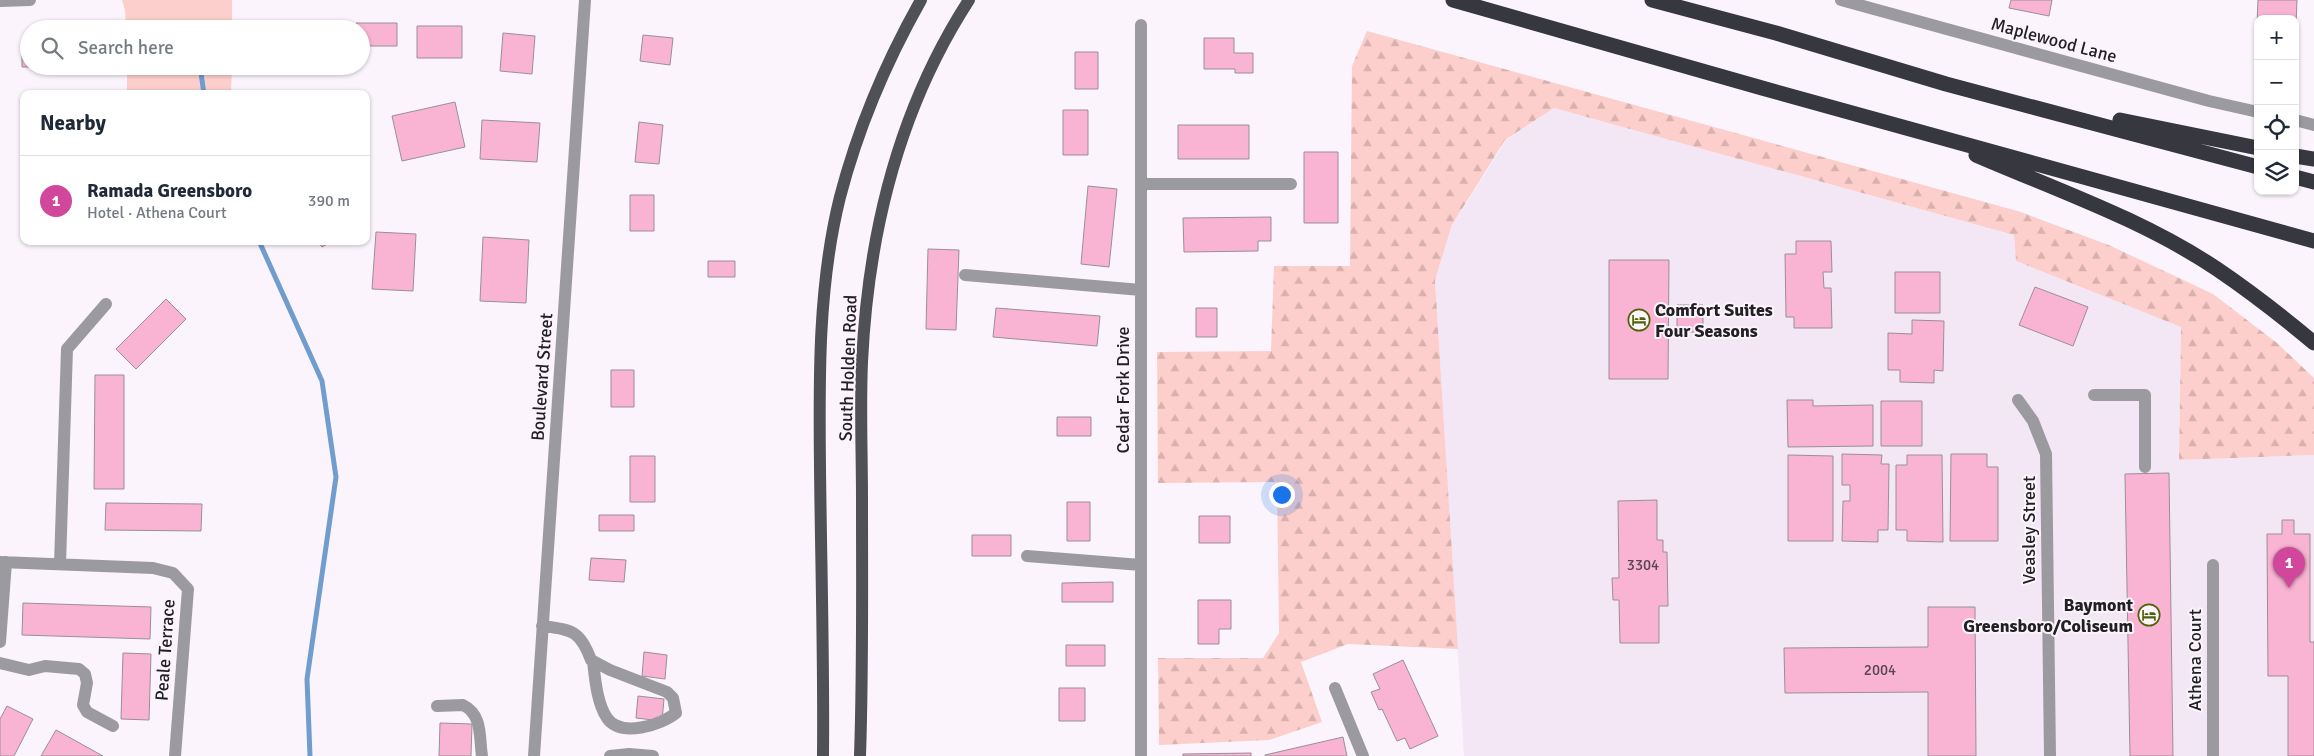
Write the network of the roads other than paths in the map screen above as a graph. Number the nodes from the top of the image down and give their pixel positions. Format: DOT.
graph roads {
  1 [pos="30,0"];
  2 [pos="585,0"];
  3 [pos="921,0"];
  4 [pos="969,0"];
  5 [pos="1453,0"];
  6 [pos="1652,0"];
  7 [pos="1841,0"];
  8 [pos="0,2"];
  9 [pos="1141,25"];
  10 [pos="1946,84"];
  11 [pos="2254,111"];
  12 [pos="2299,121"];
  13 [pos="2314,125"];
  14 [pos="1926,134"];
  15 [pos="2254,147"];
  16 [pos="2299,157"];
  17 [pos="2314,159"];
  18 [pos="2254,166"];
  19 [pos="2299,178"];
  20 [pos="2314,182"];
  21 [pos="1141,184"];
  22 [pos="1291,184"];
  23 [pos="2314,241"];
  24 [pos="965,275"];
  25 [pos="1141,290"];
  26 [pos="106,304"];
  27 [pos="2314,343"];
  28 [pos="2094,395"];
  29 [pos="2018,400"];
  30 [pos="2145,467"];
  31 [pos="1027,556"];
  32 [pos="3,562"];
  33 [pos="60,564"];
  34 [pos="1141,565"];
  35 [pos="2213,565"];
  36 [pos="542,626"];
  37 [pos="0,642"];
  38 [pos="593,661"];
  39 [pos="0,663"];
  40 [pos="1335,688"];
  41 [pos="437,706"];
  42 [pos="113,726"];
  43 [pos="175,756"];
  44 [pos="482,756"];
  45 [pos="534,756"];
  46 [pos="610,756"];
  47 [pos="654,756"];
  48 [pos="822,756"];
  49 [pos="860,756"];
  50 [pos="1141,756"];
  51 [pos="1363,756"];
  52 [pos="2050,756"];
  53 [pos="2213,756"];
  1 -- 8 [label="street"];
  2 -- 36 [label="street, Boulevard Street"];
  3 -- 48 [label="main road, South Holden Road"];
  4 -- 49 [label="main road, South Holden Road"];
  5 -- 14 [label="highway"];
  6 -- 10 [label="highway"];
  7 -- 11 [label="street, Maplewood Lane"];
  9 -- 21 [label="street, Cedar Fork Drive"];
  10 -- 15 [label="highway"];
  10 -- 18 [label="highway"];
  12 -- 13 [label="street"];
  14 -- 23 [label="highway"];
  14 -- 27 [label="highway"];
  16 -- 17 [label="highway"];
  19 -- 20 [label="highway"];
  21 -- 22 [label="street"];
  21 -- 25 [label="street, Cedar Fork Drive"];
  24 -- 25 [label="street"];
  25 -- 34 [label="street, Cedar Fork Drive"];
  26 -- 33 [label="street"];
  28 -- 30 [label="street"];
  29 -- 52 [label="street, Veasley Street"];
  31 -- 34 [label="street"];
  32 -- 33 [label="street, Peale Terrace"];
  32 -- 37 [label="street"];
  33 -- 43 [label="street, Peale Terrace"];
  34 -- 50 [label="street, Cedar Fork Drive"];
  35 -- 53 [label="street, Athena Court"];
  36 -- 38 [label="street"];
  36 -- 45 [label="street, Boulevard Street"];
  38 -- 38 [label="street"];
  39 -- 42 [label="street"];
  40 -- 51 [label="street"];
  41 -- 44 [label="street"];
  46 -- 47 [label="street"];
}
